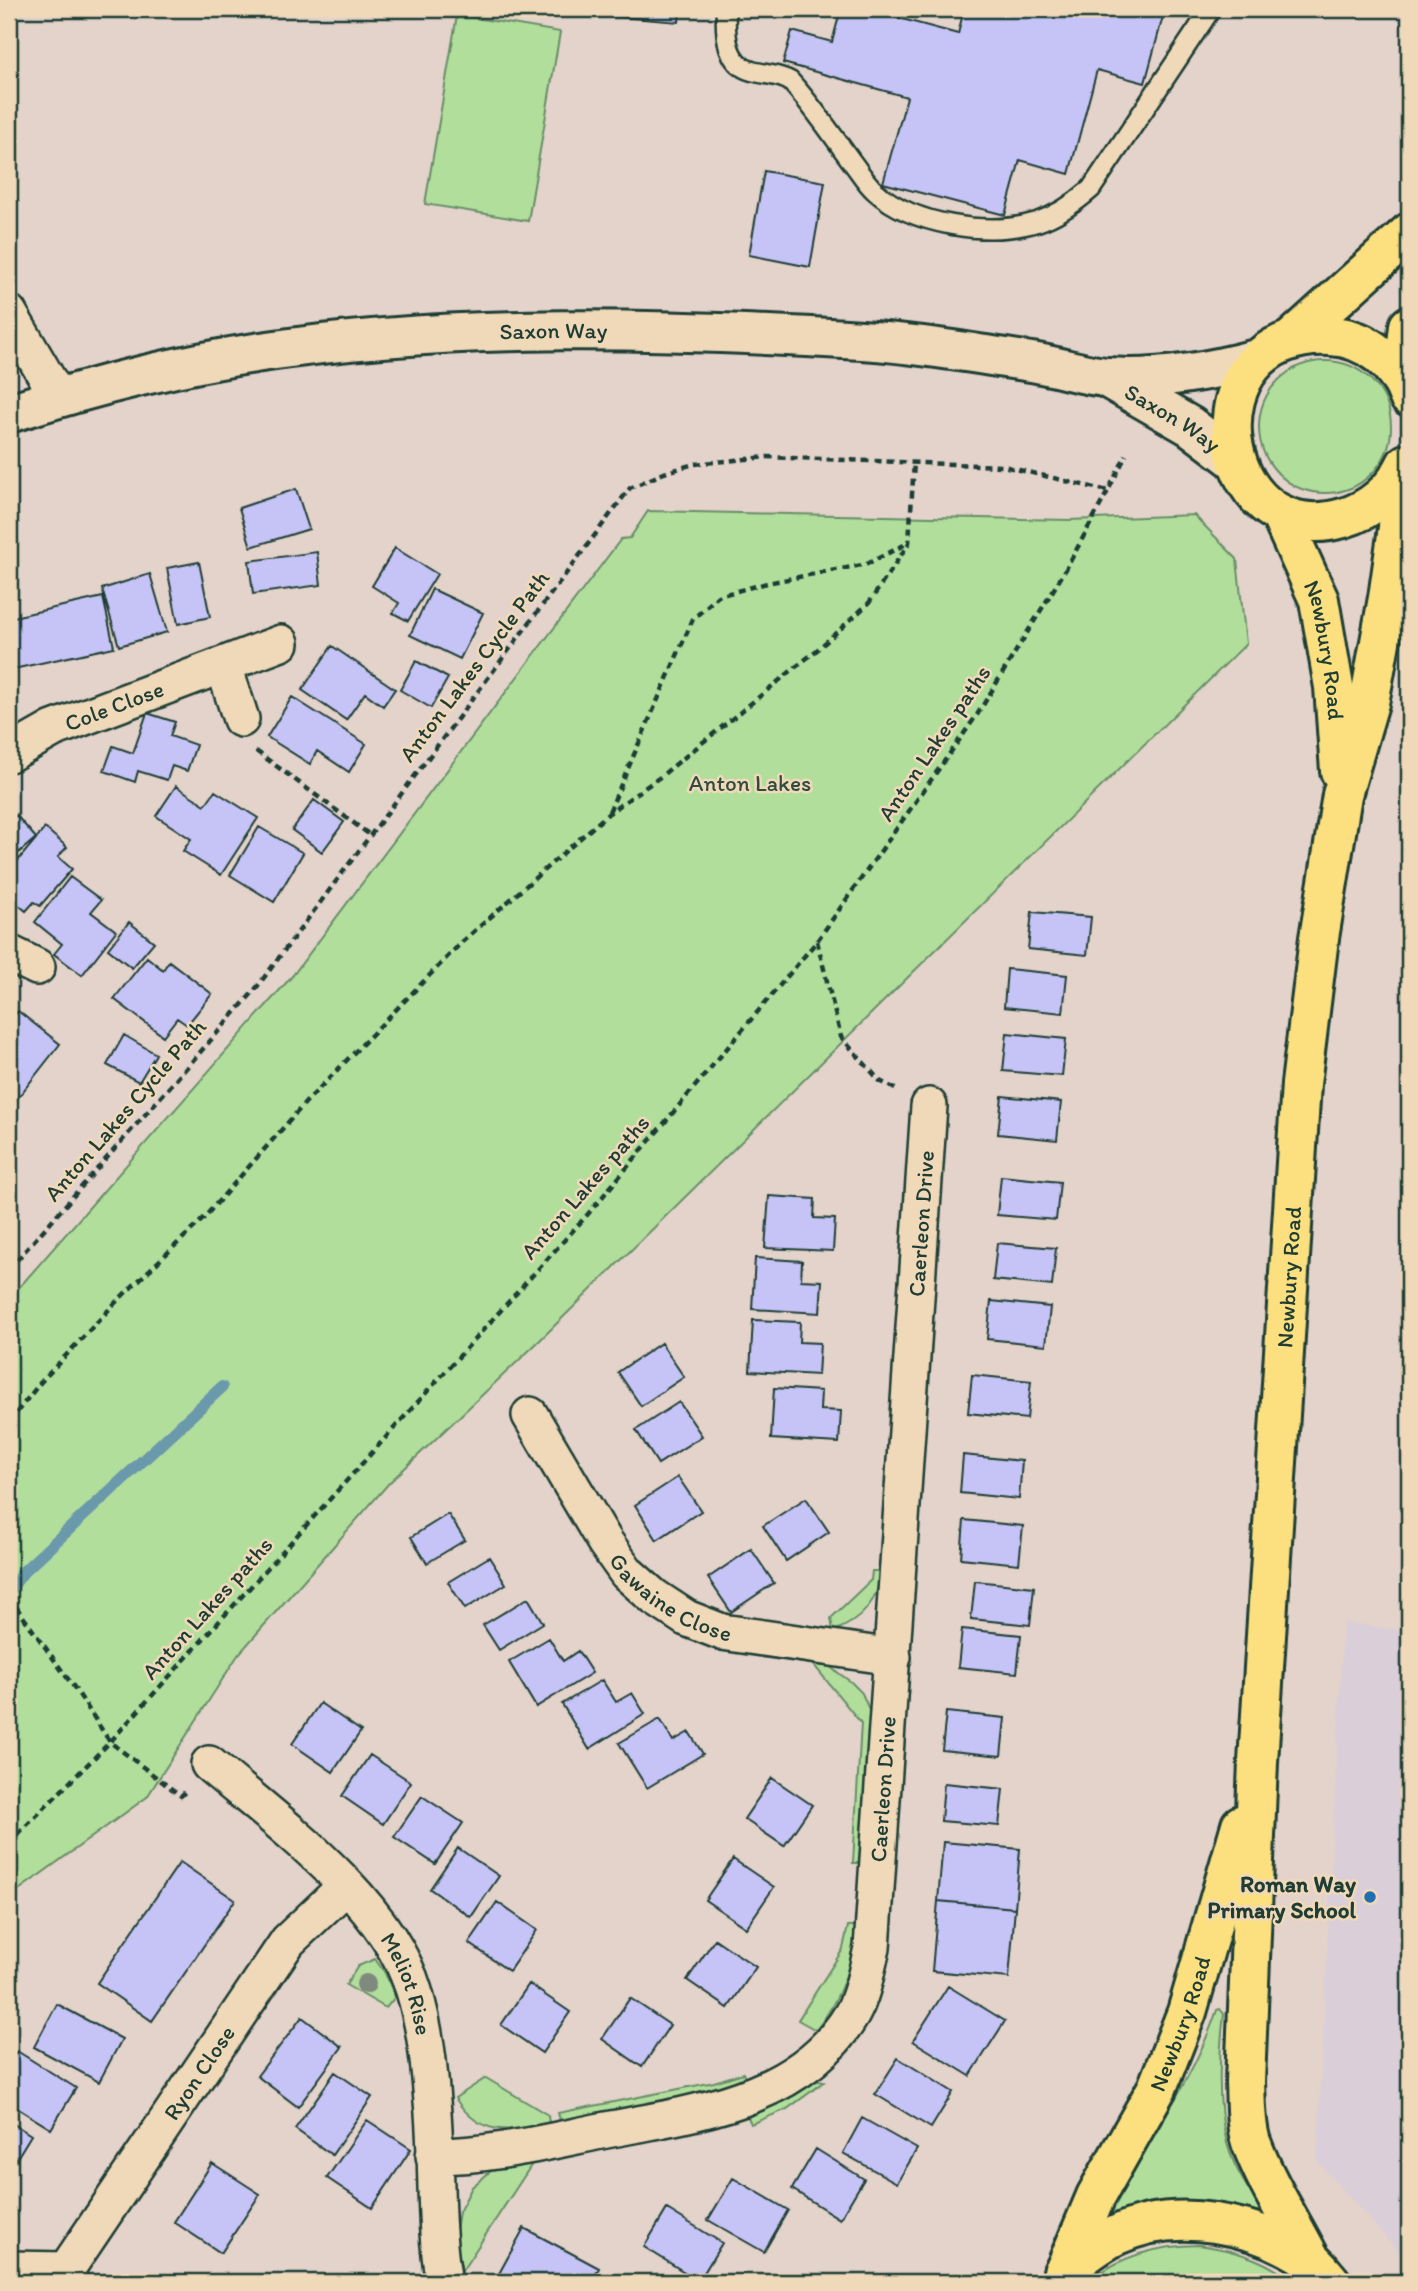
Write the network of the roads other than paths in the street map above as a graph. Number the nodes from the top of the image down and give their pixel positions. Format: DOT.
graph roads {
  1 [pos="726,9"];
  2 [pos="1210,9"];
  3 [pos="1409,233"];
  4 [pos="9,313"];
  5 [pos="1409,327"];
  6 [pos="1293,338"];
  7 [pos="1256,359"];
  8 [pos="1105,377"];
  9 [pos="1406,389"];
  10 [pos="58,397"];
  11 [pos="9,413"];
  12 [pos="1236,461"];
  13 [pos="1405,464"];
  14 [pos="1280,514"];
  15 [pos="281,643"];
  16 [pos="224,667"];
  17 [pos="241,719"];
  18 [pos="9,754"];
  19 [pos="1342,795"];
  20 [pos="929,1105"];
  21 [pos="530,1415"];
  22 [pos="893,1657"];
  23 [pos="1258,1762"];
  24 [pos="209,1764"];
  25 [pos="346,1886"];
  26 [pos="434,2156"];
  27 [pos="9,2269"];
  28 [pos="68,2276"];
  29 [pos="1326,2276"];
  30 [pos="1058,2277"];
  31 [pos="444,2282"];
  1 -- 2 [label="lane"];
  3 -- 6 [label="main road"];
  4 -- 10 [label="street"];
  5 -- 9 [label="main road"];
  6 -- 7 [label="main road"];
  6 -- 9 [label="main road"];
  7 -- 8 [label="street, Saxon Way"];
  7 -- 12 [label="main road"];
  8 -- 10 [label="street, Saxon Way"];
  8 -- 12 [label="street, Saxon Way"];
  10 -- 11 [label="street, Saxon Way"];
  12 -- 14 [label="main road"];
  13 -- 14 [label="main road"];
  13 -- 19 [label="main road, Newbury Road"];
  14 -- 19 [label="main road, Newbury Road"];
  15 -- 16 [label="street, Cole Close"];
  16 -- 17 [label="street"];
  16 -- 18 [label="street, Cole Close"];
  19 -- 23 [label="main road, Newbury Road"];
  20 -- 22 [label="street, Caerleon Drive"];
  21 -- 22 [label="street, Gawaine Close"];
  22 -- 26 [label="street, Caerleon Drive"];
  23 -- 29 [label="main road, Newbury Road"];
  23 -- 30 [label="main road, Newbury Road"];
  24 -- 25 [label="street, Meliot Rise"];
  25 -- 26 [label="street, Meliot Rise"];
  25 -- 28 [label="street, Ryon Close"];
  26 -- 31 [label="street, Meliot Rise"];
  27 -- 28 [label="street, Ryon Close"];
  29 -- 30 [label="main road"];
}
